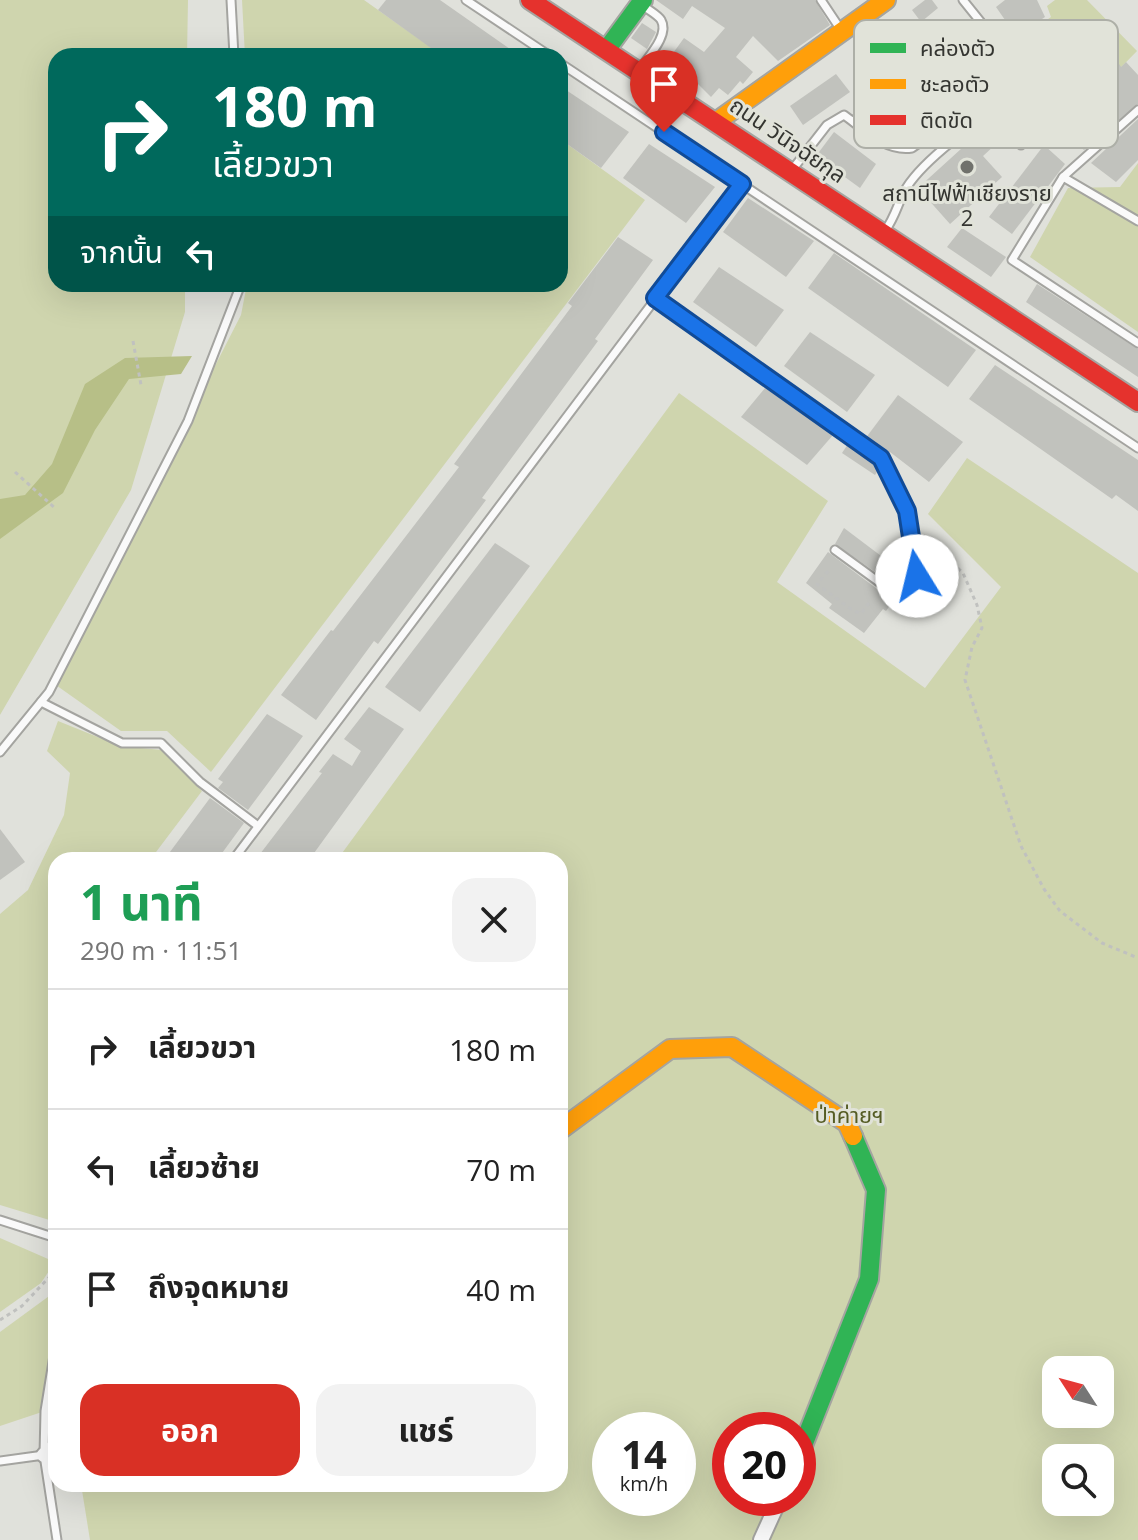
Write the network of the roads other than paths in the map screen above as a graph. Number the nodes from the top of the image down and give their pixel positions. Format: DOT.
graph roads {
  1 [pos="231,0"];
  2 [pos="466,0"];
  3 [pos="530,0"];
  4 [pos="821,0"];
  5 [pos="886,0"];
  6 [pos="964,0"];
  7 [pos="644,4"];
  8 [pos="858,20"];
  9 [pos="979,20"];
  10 [pos="854,23"];
  11 [pos="842,32"];
  12 [pos="234,48"];
  13 [pos="538,48"];
  14 [pos="607,49"];
  15 [pos="568,68"];
  16 [pos="639,71"];
  17 [pos="1138,110"];
  18 [pos="853,121"];
  19 [pos="716,122"];
  20 [pos="1118,128"];
  21 [pos="946,148"];
  22 [pos="1095,148"];
  23 [pos="791,172"];
  24 [pos="1063,177"];
  25 [pos="742,184"];
  26 [pos="1138,221"];
  27 [pos="883,233"];
  28 [pos="238,292"];
  29 [pos="655,298"];
  30 [pos="1138,343"];
  31 [pos="1138,402"];
  32 [pos="1138,448"];
  33 [pos="835,550"];
  34 [pos="41,702"];
  35 [pos="0,752"];
  36 [pos="258,826"];
  37 [pos="239,852"];
  38 [pos="568,1124"];
  39 [pos="0,1220"];
  40 [pos="48,1235"];
  41 [pos="48,1392"];
  42 [pos="816,1417"];
  43 [pos="48,1452"];
  44 [pos="44,1455"];
  45 [pos="0,1461"];
  46 [pos="48,1481"];
  47 [pos="50,1492"];
  48 [pos="772,1516"];
  49 [pos="57,1540"];
  50 [pos="761,1540"];
  1 -- 12 [label="lane"];
  2 -- 13 [label="lane"];
  3 -- 14 [label="street, ถนน วินิจฉัยกุล"];
  4 -- 11 [label="lane"];
  5 -- 8 [label="street"];
  6 -- 9 [label="lane"];
  7 -- 14 [label="street"];
  7 -- 16 [label="lane"];
  10 -- 11 [label="street"];
  11 -- 19 [label="street"];
  14 -- 16 [label="street, ถนน วินิจฉัยกุล"];
  15 -- 25 [label="lane"];
  16 -- 19 [label="street, ถนน วินิจฉัยกุล"];
  17 -- 20 [label="lane"];
  18 -- 23 [label="lane"];
  19 -- 23 [label="street, ถนน วินิจฉัยกุล"];
  21 -- 27 [label="lane"];
  22 -- 24 [label="lane"];
  23 -- 27 [label="street, ถนน วินิจฉัยกุล"];
  24 -- 26 [label="lane"];
  24 -- 30 [label="lane"];
  25 -- 29 [label="lane"];
  25 -- 32 [label="lane"];
  27 -- 31 [label="street, ถนน วินิจฉัยกุล"];
  28 -- 34 [label="lane"];
  29 -- 33 [label="lane"];
  29 -- 36 [label="lane"];
  34 -- 35 [label="lane"];
  34 -- 36 [label="lane"];
  36 -- 37 [label="lane"];
  38 -- 42 [label="street"];
  39 -- 40 [label="lane"];
  41 -- 44 [label="lane"];
  43 -- 44 [label="street"];
  44 -- 45 [label="lane"];
  44 -- 46 [label="lane"];
  47 -- 49 [label="lane"];
  48 -- 50 [label="street"];
}
